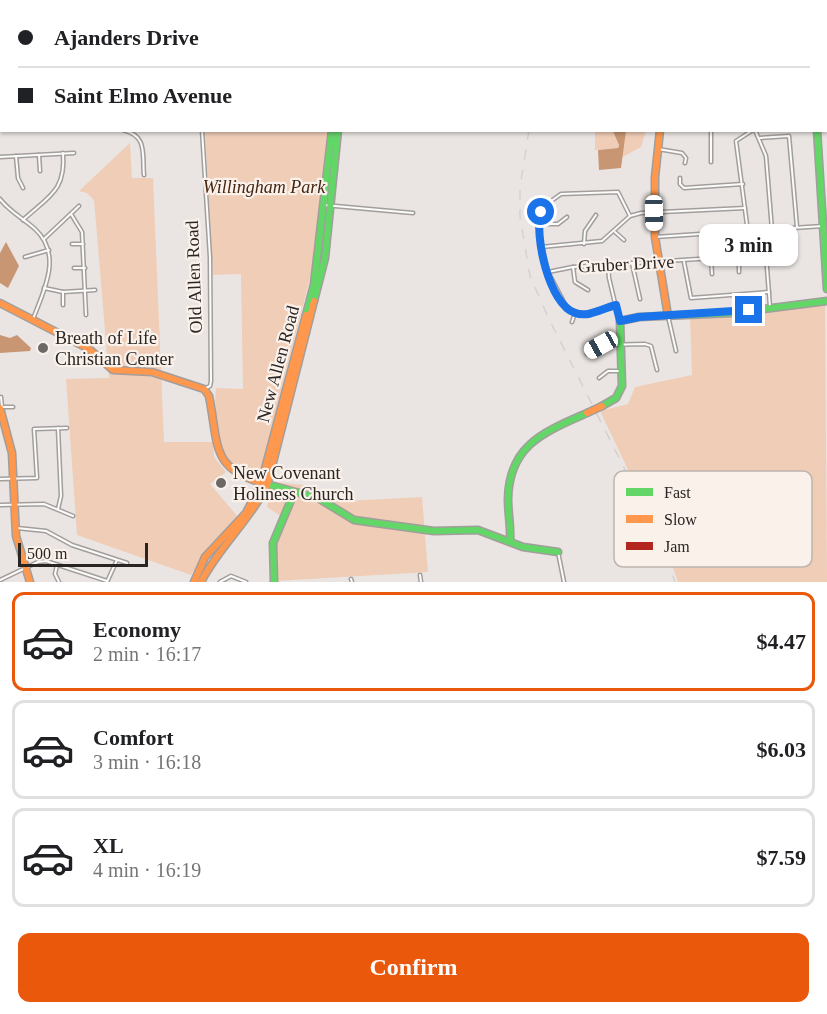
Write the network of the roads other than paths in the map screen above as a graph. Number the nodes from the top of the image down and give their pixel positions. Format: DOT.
graph roads {
  1 [pos="130,132"];
  2 [pos="202,132"];
  3 [pos="332,132"];
  4 [pos="338,132"];
  5 [pos="660,132"];
  6 [pos="711,132"];
  7 [pos="751,132"];
  8 [pos="756,132"];
  9 [pos="817,132"];
  10 [pos="760,138"];
  11 [pos="658,149"];
  12 [pos="63,153"];
  13 [pos="74,153"];
  14 [pos="39,155"];
  15 [pos="16,156"];
  16 [pos="0,157"];
  17 [pos="711,162"];
  18 [pos="685,163"];
  19 [pos="40,171"];
  20 [pos="144,175"];
  21 [pos="680,178"];
  22 [pos="743,184"];
  23 [pos="23,188"];
  24 [pos="824,195"];
  25 [pos="538,198"];
  26 [pos="0,199"];
  27 [pos="547,204"];
  28 [pos="328,205"];
  29 [pos="79,207"];
  30 [pos="745,208"];
  31 [pos="412,213"];
  32 [pos="654,213"];
  33 [pos="71,214"];
  34 [pos="596,215"];
  35 [pos="630,216"];
  36 [pos="567,217"];
  37 [pos="23,220"];
  38 [pos="537,224"];
  39 [pos="823,226"];
  40 [pos="797,228"];
  41 [pos="772,230"];
  42 [pos="615,232"];
  43 [pos="747,232"];
  44 [pos="655,237"];
  45 [pos="44,239"];
  46 [pos="624,240"];
  47 [pos="72,244"];
  48 [pos="83,244"];
  49 [pos="584,244"];
  50 [pos="541,247"];
  51 [pos="49,250"];
  52 [pos="777,254"];
  53 [pos="751,255"];
  54 [pos="766,255"];
  55 [pos="25,256"];
  56 [pos="739,257"];
  57 [pos="657,260"];
  58 [pos="711,260"];
  59 [pos="684,262"];
  60 [pos="632,263"];
  61 [pos="608,264"];
  62 [pos="573,267"];
  63 [pos="74,268"];
  64 [pos="85,268"];
  65 [pos="548,272"];
  66 [pos="740,272"];
  67 [pos="712,274"];
  68 [pos="44,288"];
  69 [pos="827,289"];
  70 [pos="95,290"];
  71 [pos="588,290"];
  72 [pos="86,291"];
  73 [pos="63,292"];
  74 [pos="769,292"];
  75 [pos="639,299"];
  76 [pos="827,301"];
  77 [pos="0,303"];
  78 [pos="63,305"];
  79 [pos="616,305"];
  80 [pos="770,307"];
  81 [pos="575,313"];
  82 [pos="86,315"];
  83 [pos="668,316"];
  84 [pos="33,320"];
  85 [pos="620,321"];
  86 [pos="572,322"];
  87 [pos="621,344"];
  88 [pos="676,351"];
  89 [pos="587,354"];
  90 [pos="657,370"];
  91 [pos="622,371"];
  92 [pos="599,378"];
  93 [pos="207,388"];
  94 [pos="286,391"];
  95 [pos="1,397"];
  96 [pos="290,401"];
  97 [pos="13,407"];
  98 [pos="1,408"];
  99 [pos="58,428"];
  100 [pos="67,428"];
  101 [pos="13,479"];
  102 [pos="0,480"];
  103 [pos="264,485"];
  104 [pos="294,493"];
  105 [pos="15,504"];
  106 [pos="0,505"];
  107 [pos="58,508"];
  108 [pos="73,516"];
  109 [pos="15,528"];
  110 [pos="510,541"];
  111 [pos="558,552"];
  112 [pos="117,560"];
  113 [pos="127,563"];
  114 [pos="57,565"];
  115 [pos="24,569"];
  116 [pos="420,575"];
  117 [pos="0,580"];
  118 [pos="30,582"];
  119 [pos="59,582"];
  120 [pos="107,582"];
  121 [pos="194,582"];
  122 [pos="201,582"];
  123 [pos="220,582"];
  124 [pos="246,582"];
  125 [pos="274,582"];
  126 [pos="421,582"];
  127 [pos="564,582"];
  1 -- 20 [label="street"];
  2 -- 93 [label="street, Old Allen Road"];
  3 -- 28 [label="street, New Allen Road"];
  4 -- 28 [label="street, New Allen Road"];
  5 -- 11 [label="street"];
  6 -- 17 [label="street"];
  7 -- 22 [label="street"];
  8 -- 10 [label="street"];
  9 -- 24 [label="street"];
  10 -- 40 [label="street"];
  10 -- 41 [label="street"];
  11 -- 18 [label="street"];
  11 -- 32 [label="street"];
  12 -- 13 [label="street"];
  12 -- 14 [label="street"];
  12 -- 37 [label="street"];
  14 -- 15 [label="street"];
  14 -- 19 [label="street"];
  15 -- 16 [label="street"];
  15 -- 23 [label="street"];
  21 -- 22 [label="street"];
  22 -- 30 [label="street"];
  24 -- 39 [label="street"];
  25 -- 27 [label="street"];
  26 -- 37 [label="street"];
  27 -- 35 [label="street"];
  27 -- 38 [label="street"];
  28 -- 31 [label="street"];
  28 -- 94 [label="street, New Allen Road"];
  28 -- 96 [label="street, New Allen Road"];
  29 -- 33 [label="street"];
  30 -- 32 [label="street"];
  30 -- 43 [label="street"];
  32 -- 35 [label="street"];
  32 -- 44 [label="street"];
  33 -- 45 [label="street"];
  33 -- 48 [label="street"];
  34 -- 49 [label="street"];
  35 -- 42 [label="street"];
  36 -- 38 [label="street"];
  37 -- 45 [label="street"];
  38 -- 50 [label="street"];
  39 -- 40 [label="street"];
  39 -- 69 [label="street"];
  40 -- 41 [label="street"];
  41 -- 43 [label="street"];
  42 -- 46 [label="street"];
  42 -- 49 [label="street"];
  43 -- 44 [label="street"];
  43 -- 53 [label="street"];
  44 -- 57 [label="street"];
  45 -- 51 [label="street"];
  47 -- 48 [label="street"];
  48 -- 64 [label="street"];
  49 -- 50 [label="street"];
  50 -- 65 [label="street"];
  51 -- 55 [label="street"];
  51 -- 68 [label="street"];
  52 -- 54 [label="street, Gruber Drive"];
  53 -- 54 [label="street, Gruber Drive"];
  53 -- 56 [label="street, Gruber Drive"];
  54 -- 74 [label="street"];
  56 -- 58 [label="street, Gruber Drive"];
  56 -- 66 [label="street"];
  57 -- 59 [label="street, Gruber Drive"];
  57 -- 60 [label="street, Gruber Drive"];
  57 -- 83 [label="street"];
  58 -- 59 [label="street, Gruber Drive"];
  58 -- 67 [label="street"];
  59 -- 74 [label="street"];
  60 -- 61 [label="street, Gruber Drive"];
  60 -- 75 [label="street"];
  61 -- 62 [label="street, Gruber Drive"];
  61 -- 79 [label="street"];
  62 -- 65 [label="street, Gruber Drive"];
  62 -- 71 [label="street"];
  63 -- 64 [label="street"];
  64 -- 72 [label="street"];
  65 -- 81 [label="street"];
  68 -- 73 [label="street"];
  68 -- 84 [label="street"];
  70 -- 72 [label="street"];
  72 -- 73 [label="street"];
  72 -- 82 [label="street"];
  73 -- 78 [label="street"];
  74 -- 80 [label="street"];
  76 -- 80 [label="street"];
  77 -- 84 [label="street"];
  79 -- 81 [label="street"];
  79 -- 85 [label="street"];
  80 -- 83 [label="street"];
  81 -- 86 [label="street"];
  83 -- 85 [label="street"];
  83 -- 88 [label="street"];
  84 -- 93 [label="street"];
  85 -- 87 [label="street"];
  87 -- 89 [label="street"];
  87 -- 90 [label="street"];
  87 -- 91 [label="street"];
  91 -- 92 [label="street"];
  91 -- 110 [label="street, bridge"];
  93 -- 103 [label="street"];
  94 -- 96 [label="street"];
  94 -- 103 [label="street, New Allen Road"];
  95 -- 98 [label="street"];
  96 -- 103 [label="street, New Allen Road"];
  97 -- 98 [label="street"];
  98 -- 101 [label="street"];
  99 -- 100 [label="street"];
  99 -- 101 [label="street"];
  99 -- 107 [label="street"];
  101 -- 102 [label="street"];
  101 -- 105 [label="street"];
  103 -- 104 [label="street"];
  103 -- 121 [label="street, New Allen Road"];
  103 -- 122 [label="street, New Allen Road"];
  104 -- 110 [label="street"];
  104 -- 125 [label="street"];
  105 -- 106 [label="street"];
  105 -- 107 [label="street"];
  105 -- 109 [label="street"];
  107 -- 108 [label="street"];
  109 -- 112 [label="street"];
  109 -- 115 [label="street"];
  110 -- 111 [label="street"];
  111 -- 127 [label="street"];
  112 -- 113 [label="street"];
  112 -- 120 [label="street"];
  114 -- 115 [label="street"];
  114 -- 119 [label="street"];
  114 -- 120 [label="street"];
  115 -- 117 [label="street"];
  115 -- 118 [label="street"];
  116 -- 126 [label="street"];
  123 -- 124 [label="street"];
}
